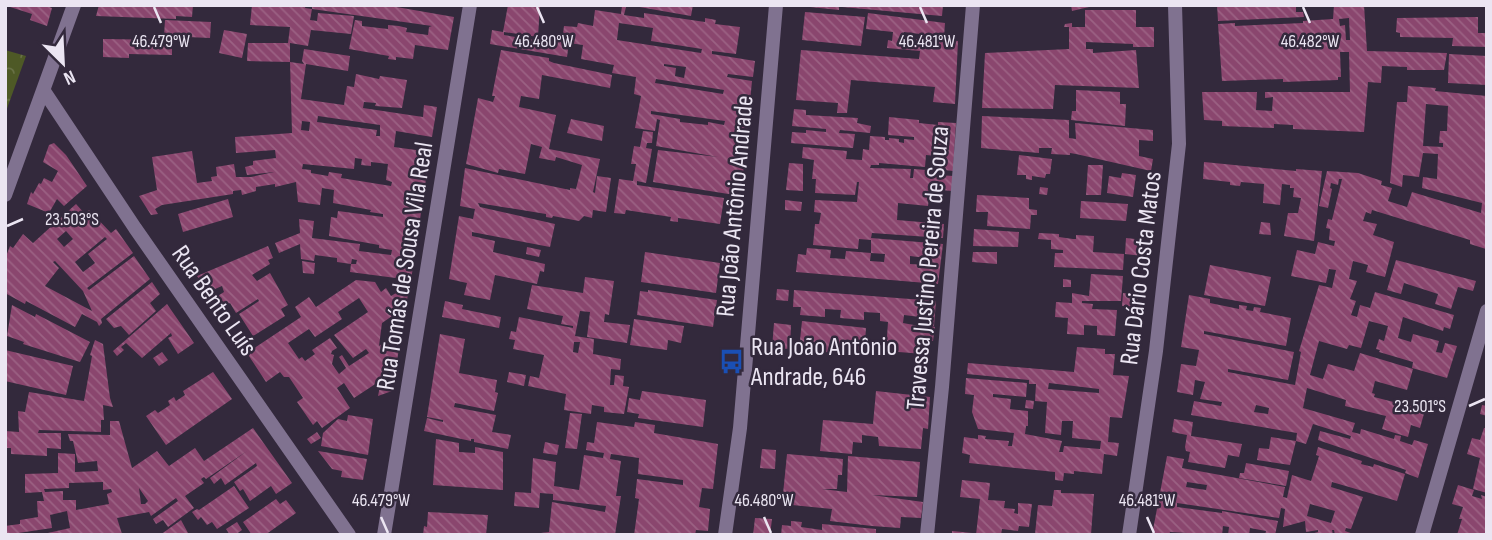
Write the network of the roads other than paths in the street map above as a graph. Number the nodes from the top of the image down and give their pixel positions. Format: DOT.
graph roads {
  1 [pos="74,5"];
  2 [pos="470,5"];
  3 [pos="776,5"];
  4 [pos="973,5"];
  5 [pos="1175,5"];
  6 [pos="44,91"];
  7 [pos="5,195"];
  8 [pos="1487,310"];
  9 [pos="349,535"];
  10 [pos="384,535"];
  11 [pos="726,535"];
  12 [pos="926,535"];
  13 [pos="1129,535"];
  14 [pos="1422,535"];
  1 -- 6 [label="street"];
  2 -- 10 [label="street, Rua Tomás de Sousa Vila Real"];
  3 -- 11 [label="street, Rua João Antônio Andrade"];
  4 -- 12 [label="street, Travessa Justino Pereira de Souza"];
  5 -- 13 [label="street, Rua Dário Costa Matos"];
  6 -- 7 [label="street"];
  6 -- 9 [label="street, Rua Bento Luís"];
  8 -- 14 [label="street"];
}
